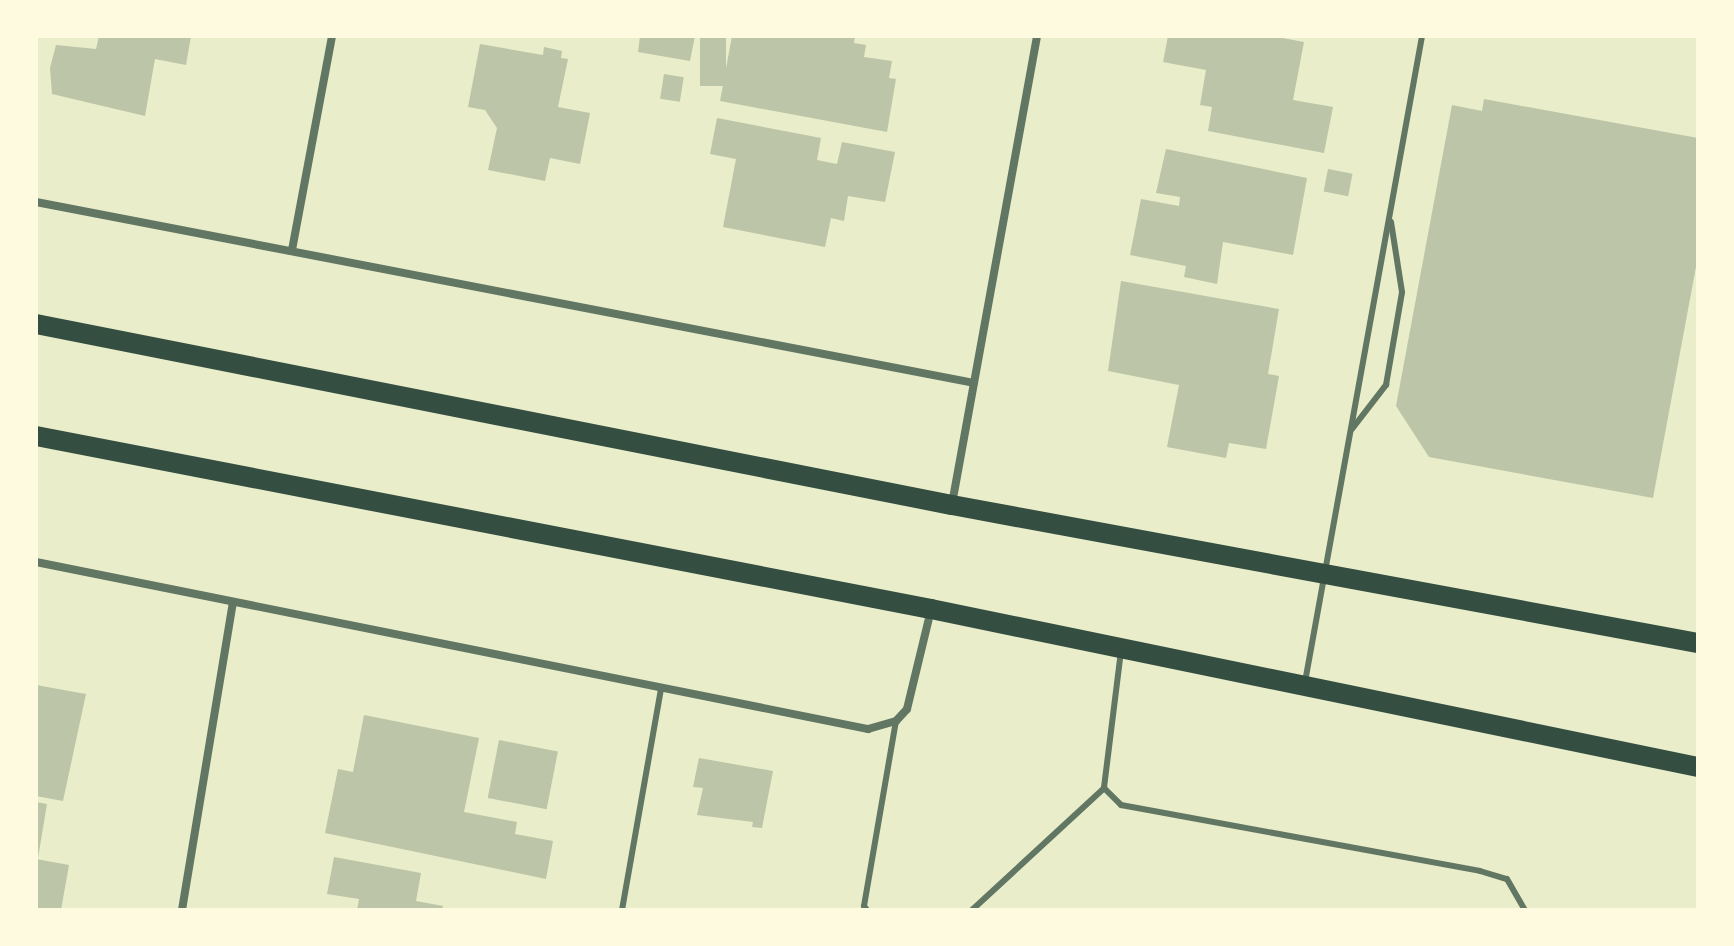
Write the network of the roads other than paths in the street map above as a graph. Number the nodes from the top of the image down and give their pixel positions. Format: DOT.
graph roads {
  1 [pos="332,36"];
  2 [pos="1037,36"];
  3 [pos="1422,36"];
  4 [pos="36,202"];
  5 [pos="1390,214"];
  6 [pos="292,250"];
  7 [pos="36,324"];
  8 [pos="974,383"];
  9 [pos="1351,430"];
  10 [pos="36,436"];
  11 [pos="952,505"];
  12 [pos="36,562"];
  13 [pos="1324,573"];
  14 [pos="233,602"];
  15 [pos="931,609"];
  16 [pos="1698,643"];
  17 [pos="1122,648"];
  18 [pos="1305,684"];
  19 [pos="661,688"];
  20 [pos="896,721"];
  21 [pos="1698,767"];
  22 [pos="1104,788"];
  23 [pos="182,910"];
  24 [pos="622,910"];
  25 [pos="867,910"];
  26 [pos="972,910"];
  27 [pos="1525,910"];
  1 -- 6 [label="street"];
  2 -- 8 [label="street"];
  3 -- 5 [label="lane"];
  4 -- 6 [label="street"];
  5 -- 9 [label="lane"];
  5 -- 9 [label="lane"];
  6 -- 8 [label="street"];
  7 -- 11 [label="main road"];
  8 -- 11 [label="street"];
  9 -- 13 [label="lane"];
  10 -- 15 [label="main road"];
  11 -- 13 [label="main road"];
  12 -- 14 [label="street"];
  13 -- 16 [label="main road"];
  13 -- 18 [label="lane"];
  14 -- 19 [label="street"];
  14 -- 23 [label="street"];
  15 -- 17 [label="main road"];
  15 -- 20 [label="street"];
  17 -- 18 [label="main road"];
  17 -- 22 [label="lane"];
  18 -- 21 [label="main road"];
  19 -- 20 [label="street"];
  19 -- 24 [label="lane"];
  20 -- 25 [label="lane"];
  22 -- 26 [label="lane"];
  22 -- 27 [label="lane"];
}
